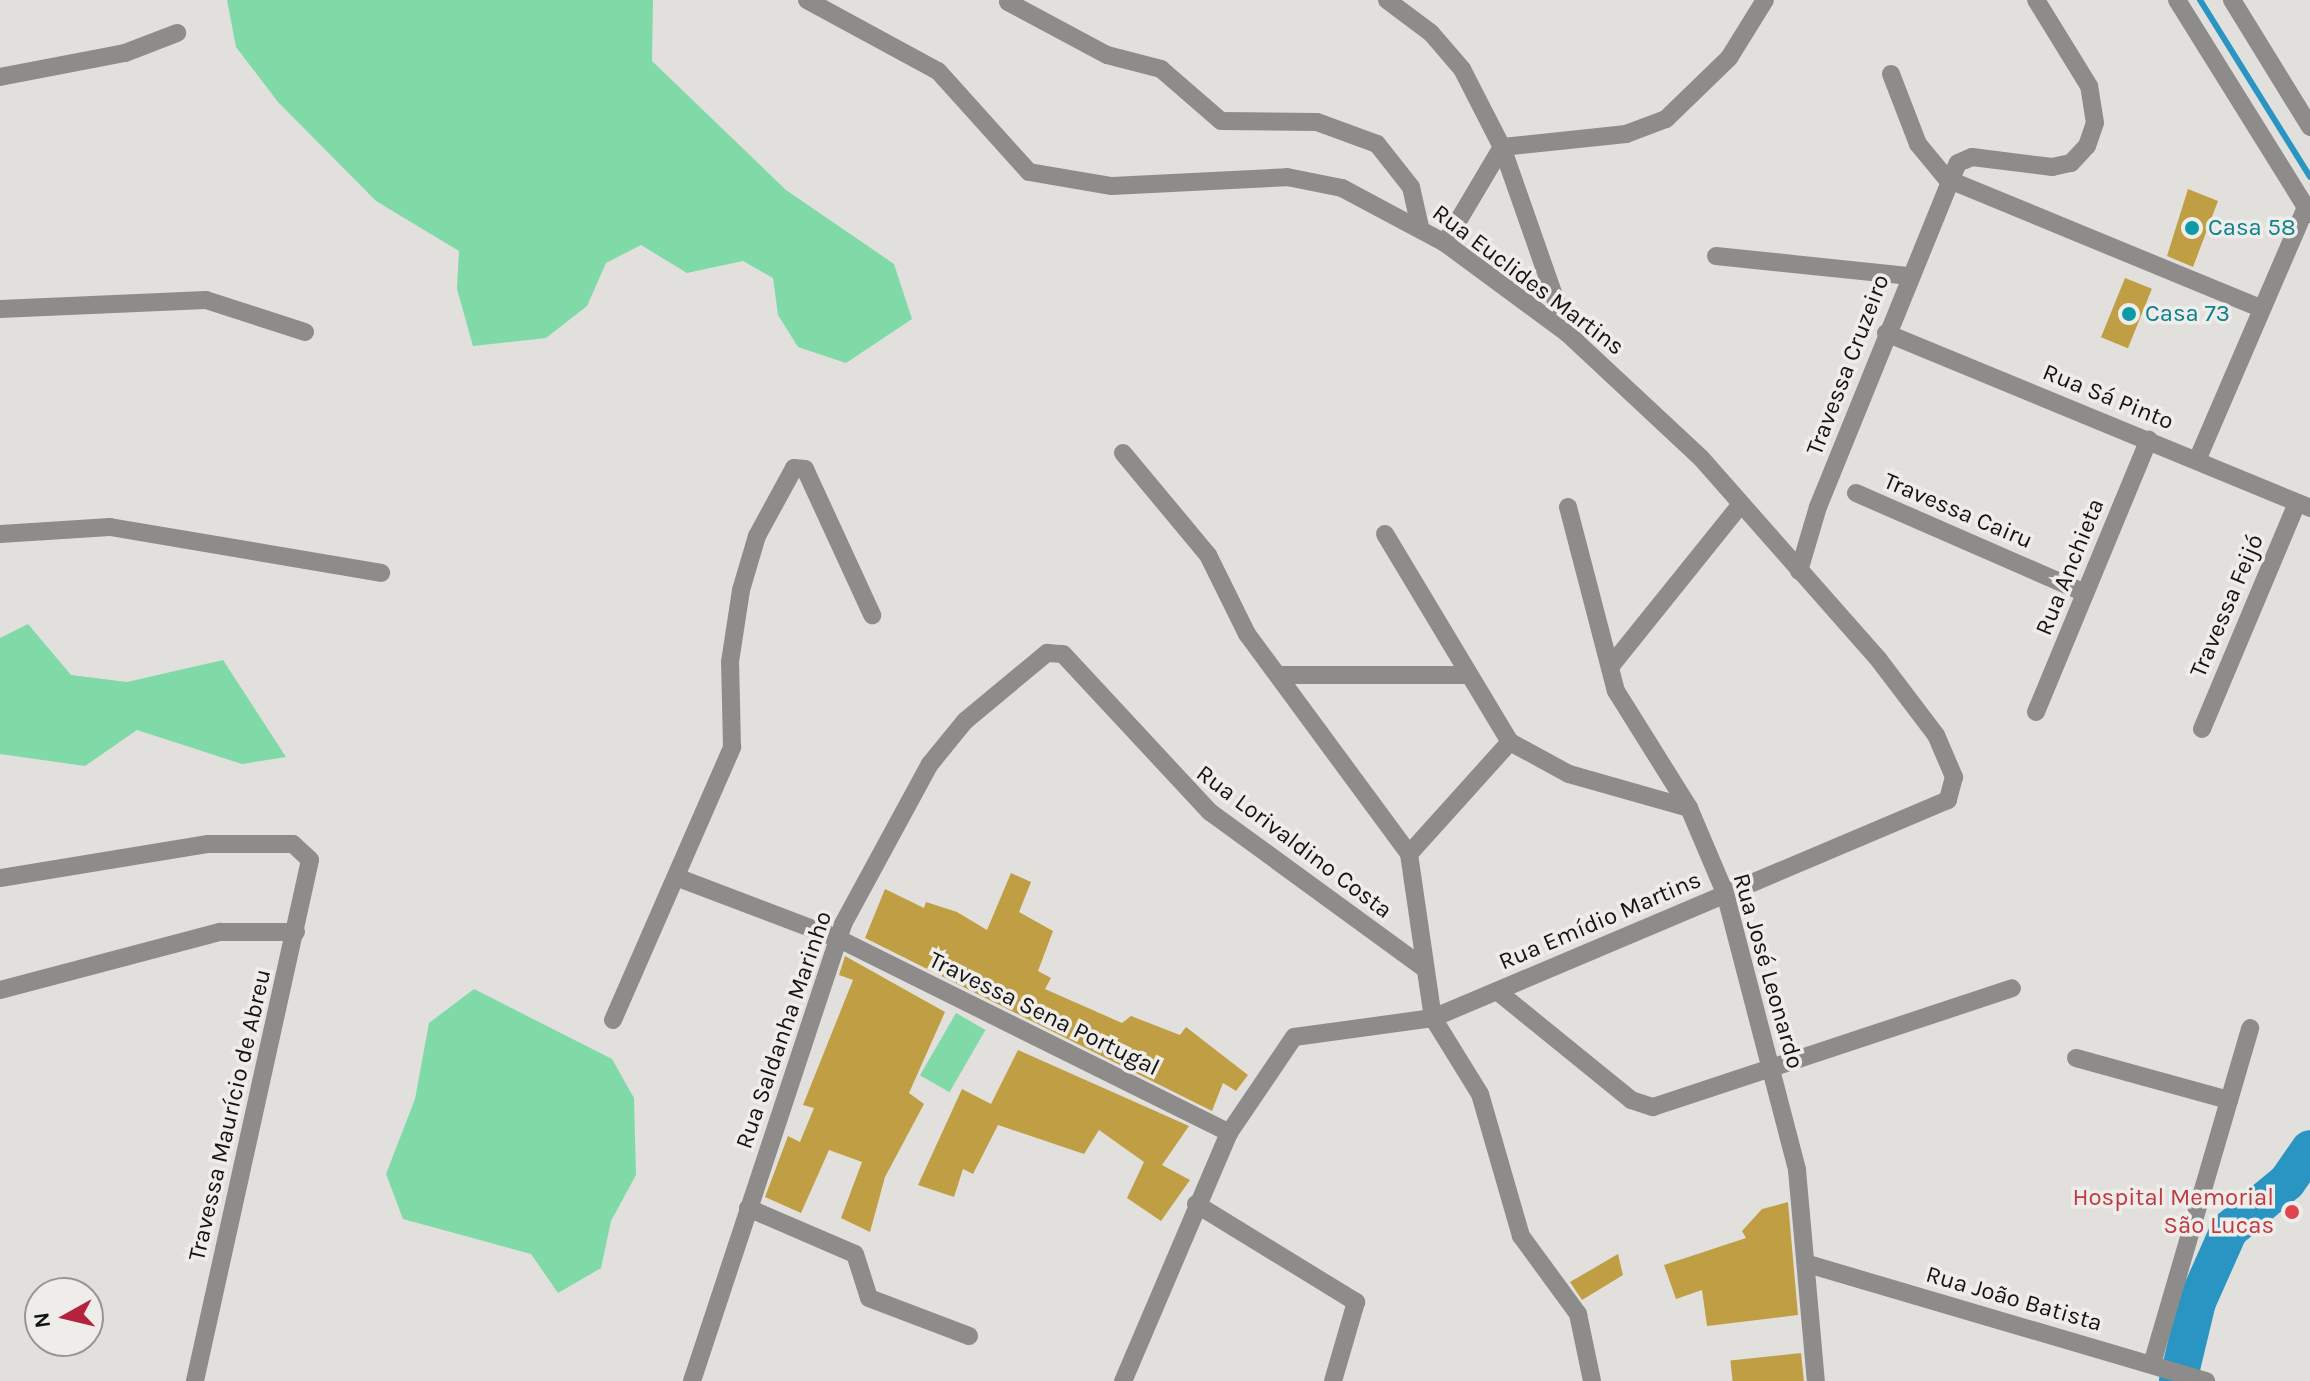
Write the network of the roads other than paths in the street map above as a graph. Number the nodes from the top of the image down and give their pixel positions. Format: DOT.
graph roads {
  1 [pos="807,0"];
  2 [pos="1387,0"];
  3 [pos="1765,0"];
  4 [pos="2036,0"];
  5 [pos="2177,0"];
  6 [pos="2232,0"];
  7 [pos="1008,2"];
  8 [pos="177,33"];
  9 [pos="1891,74"];
  10 [pos="0,77"];
  11 [pos="2310,127"];
  12 [pos="1502,147"];
  13 [pos="1947,179"];
  14 [pos="2308,211"];
  15 [pos="1420,227"];
  16 [pos="1445,243"];
  17 [pos="1716,256"];
  18 [pos="1908,276"];
  19 [pos="2260,308"];
  20 [pos="0,309"];
  21 [pos="305,332"];
  22 [pos="1567,333"];
  23 [pos="1886,333"];
  24 [pos="2149,439"];
  25 [pos="1123,453"];
  26 [pos="2198,458"];
  27 [pos="1856,493"];
  28 [pos="1741,504"];
  29 [pos="2304,505"];
  30 [pos="1568,507"];
  31 [pos="0,534"];
  32 [pos="1385,534"];
  33 [pos="1799,571"];
  34 [pos="381,573"];
  35 [pos="2085,593"];
  36 [pos="872,615"];
  37 [pos="1041,656"];
  38 [pos="1610,667"];
  39 [pos="1280,675"];
  40 [pos="1469,675"];
  41 [pos="2036,712"];
  42 [pos="2202,729"];
  43 [pos="1510,742"];
  44 [pos="1956,786"];
  45 [pos="1689,808"];
  46 [pos="1409,854"];
  47 [pos="676,877"];
  48 [pos="0,878"];
  49 [pos="1725,893"];
  50 [pos="296,932"];
  51 [pos="837,938"];
  52 [pos="1424,968"];
  53 [pos="2012,988"];
  54 [pos="0,990"];
  55 [pos="1497,991"];
  56 [pos="1433,1018"];
  57 [pos="613,1020"];
  58 [pos="2250,1028"];
  59 [pos="2076,1058"];
  60 [pos="1770,1068"];
  61 [pos="2229,1100"];
  62 [pos="1229,1133"];
  63 [pos="1196,1204"];
  64 [pos="748,1208"];
  65 [pos="1808,1264"];
  66 [pos="969,1336"];
  67 [pos="2152,1364"];
  68 [pos="195,1381"];
  69 [pos="692,1381"];
  70 [pos="1123,1381"];
  71 [pos="1333,1381"];
  72 [pos="1592,1381"];
  73 [pos="1816,1381"];
  74 [pos="2206,1381"];
  1 -- 15 [label="street, Rua Euclides Martins"];
  2 -- 12 [label="street"];
  3 -- 12 [label="street"];
  4 -- 13 [label="street"];
  5 -- 14 [label="street"];
  6 -- 11 [label="street"];
  7 -- 15 [label="street"];
  8 -- 10 [label="street"];
  9 -- 13 [label="street"];
  12 -- 16 [label="street"];
  12 -- 22 [label="street"];
  13 -- 18 [label="street, Travessa Cruzeiro"];
  13 -- 19 [label="street"];
  14 -- 19 [label="street"];
  15 -- 16 [label="street, Rua Euclides Martins"];
  16 -- 22 [label="street, Rua Euclides Martins"];
  17 -- 18 [label="street"];
  18 -- 23 [label="street, Travessa Cruzeiro"];
  19 -- 26 [label="street"];
  20 -- 21 [label="street"];
  22 -- 28 [label="street, Rua Euclides Martins"];
  23 -- 24 [label="street, Rua Sá Pinto"];
  23 -- 33 [label="street, Travessa Cruzeiro"];
  24 -- 26 [label="street, Rua Sá Pinto"];
  24 -- 35 [label="street, Rua Anchieta"];
  25 -- 39 [label="street"];
  26 -- 29 [label="street, Rua Sá Pinto"];
  27 -- 35 [label="street, Travessa Cairu"];
  28 -- 33 [label="street, Rua Euclides Martins"];
  28 -- 38 [label="street"];
  29 -- 42 [label="street, Travessa Feijó"];
  30 -- 38 [label="street, Rua José Leonardo"];
  31 -- 34 [label="street"];
  32 -- 40 [label="street"];
  33 -- 44 [label="street, Rua Euclides Martins"];
  35 -- 41 [label="street, Rua Anchieta"];
  36 -- 47 [label="street"];
  37 -- 51 [label="street, Rua Saldanha Marinho"];
  37 -- 52 [label="street, Rua Lorivaldino Costa"];
  38 -- 45 [label="street, Rua José Leonardo"];
  39 -- 40 [label="street"];
  39 -- 46 [label="street"];
  40 -- 43 [label="street"];
  43 -- 45 [label="street"];
  43 -- 46 [label="street"];
  44 -- 49 [label="street, Rua Emídio Martins"];
  45 -- 49 [label="street, Rua José Leonardo"];
  46 -- 52 [label="street"];
  47 -- 51 [label="street, Travessa Sena Portugal"];
  47 -- 57 [label="street"];
  48 -- 50 [label="street, Travessa Maurício de Abreu"];
  49 -- 55 [label="street, Rua Emídio Martins"];
  49 -- 60 [label="street, Rua José Leonardo"];
  50 -- 54 [label="street"];
  50 -- 68 [label="street, Travessa Maurício de Abreu"];
  51 -- 62 [label="street, Travessa Sena Portugal"];
  51 -- 64 [label="street, Rua Saldanha Marinho"];
  52 -- 56 [label="street"];
  53 -- 60 [label="street"];
  55 -- 56 [label="street, Rua Emídio Martins"];
  55 -- 60 [label="street"];
  56 -- 62 [label="street, Rua Emídio Martins"];
  56 -- 72 [label="street"];
  58 -- 61 [label="street"];
  59 -- 61 [label="street"];
  60 -- 65 [label="street, Rua José Leonardo"];
  61 -- 67 [label="street"];
  62 -- 63 [label="street, Rua Emídio Martins"];
  63 -- 70 [label="street, Rua Emídio Martins"];
  63 -- 71 [label="street"];
  64 -- 66 [label="street"];
  64 -- 69 [label="street, Rua Saldanha Marinho"];
  65 -- 67 [label="street, Rua João Batista"];
  65 -- 73 [label="street, Rua José Leonardo"];
  67 -- 74 [label="street, Rua João Batista"];
}
